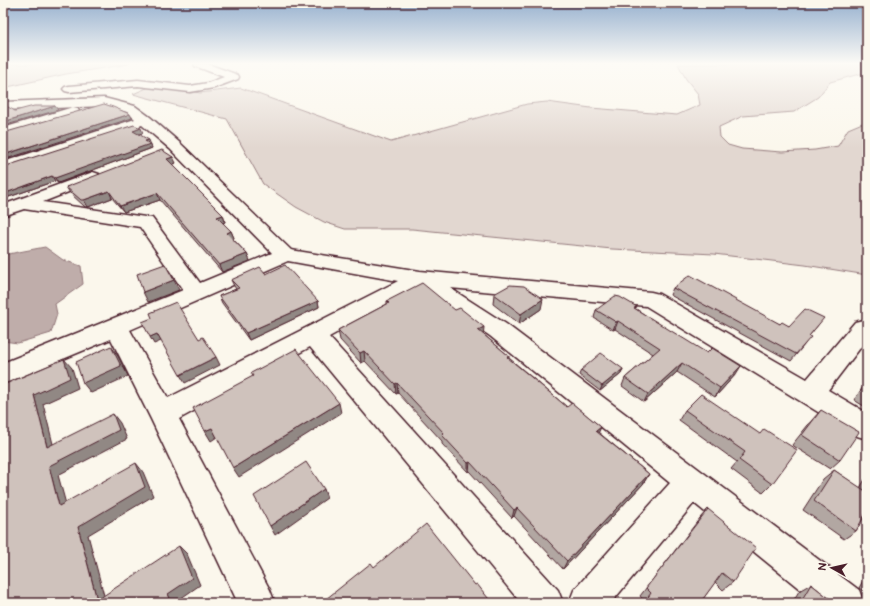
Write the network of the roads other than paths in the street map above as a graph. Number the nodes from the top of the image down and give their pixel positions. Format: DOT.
graph roads {
  1 [pos="104,102"];
  2 [pos="3,106"];
  3 [pos="145,120"];
  4 [pos="3,132"];
  5 [pos="3,167"];
  6 [pos="110,170"];
  7 [pos="24,204"];
  8 [pos="3,211"];
  9 [pos="285,255"];
  10 [pos="420,278"];
  11 [pos="196,293"];
  12 [pos="116,326"];
  13 [pos="863,328"];
  14 [pos="313,334"];
  15 [pos="3,374"];
  16 [pos="810,394"];
  17 [pos="163,414"];
  18 [pos="867,427"];
  19 [pos="691,482"];
  20 [pos="257,603"];
  21 [pos="545,603"];
  22 [pos="587,603"];
  23 [pos="846,603"];
  1 -- 2 [label="street"];
  1 -- 3 [label="street"];
  1 -- 4 [label="street"];
  3 -- 5 [label="street"];
  3 -- 9 [label="street"];
  6 -- 7 [label="street"];
  7 -- 8 [label="street"];
  7 -- 11 [label="street"];
  9 -- 10 [label="street"];
  9 -- 11 [label="street"];
  10 -- 14 [label="street"];
  10 -- 16 [label="street"];
  10 -- 19 [label="street"];
  11 -- 12 [label="street"];
  12 -- 15 [label="street"];
  12 -- 17 [label="street"];
  13 -- 16 [label="street"];
  14 -- 17 [label="street"];
  14 -- 21 [label="street"];
  16 -- 18 [label="street"];
  17 -- 20 [label="street"];
  19 -- 22 [label="street"];
  19 -- 23 [label="street"];
}
